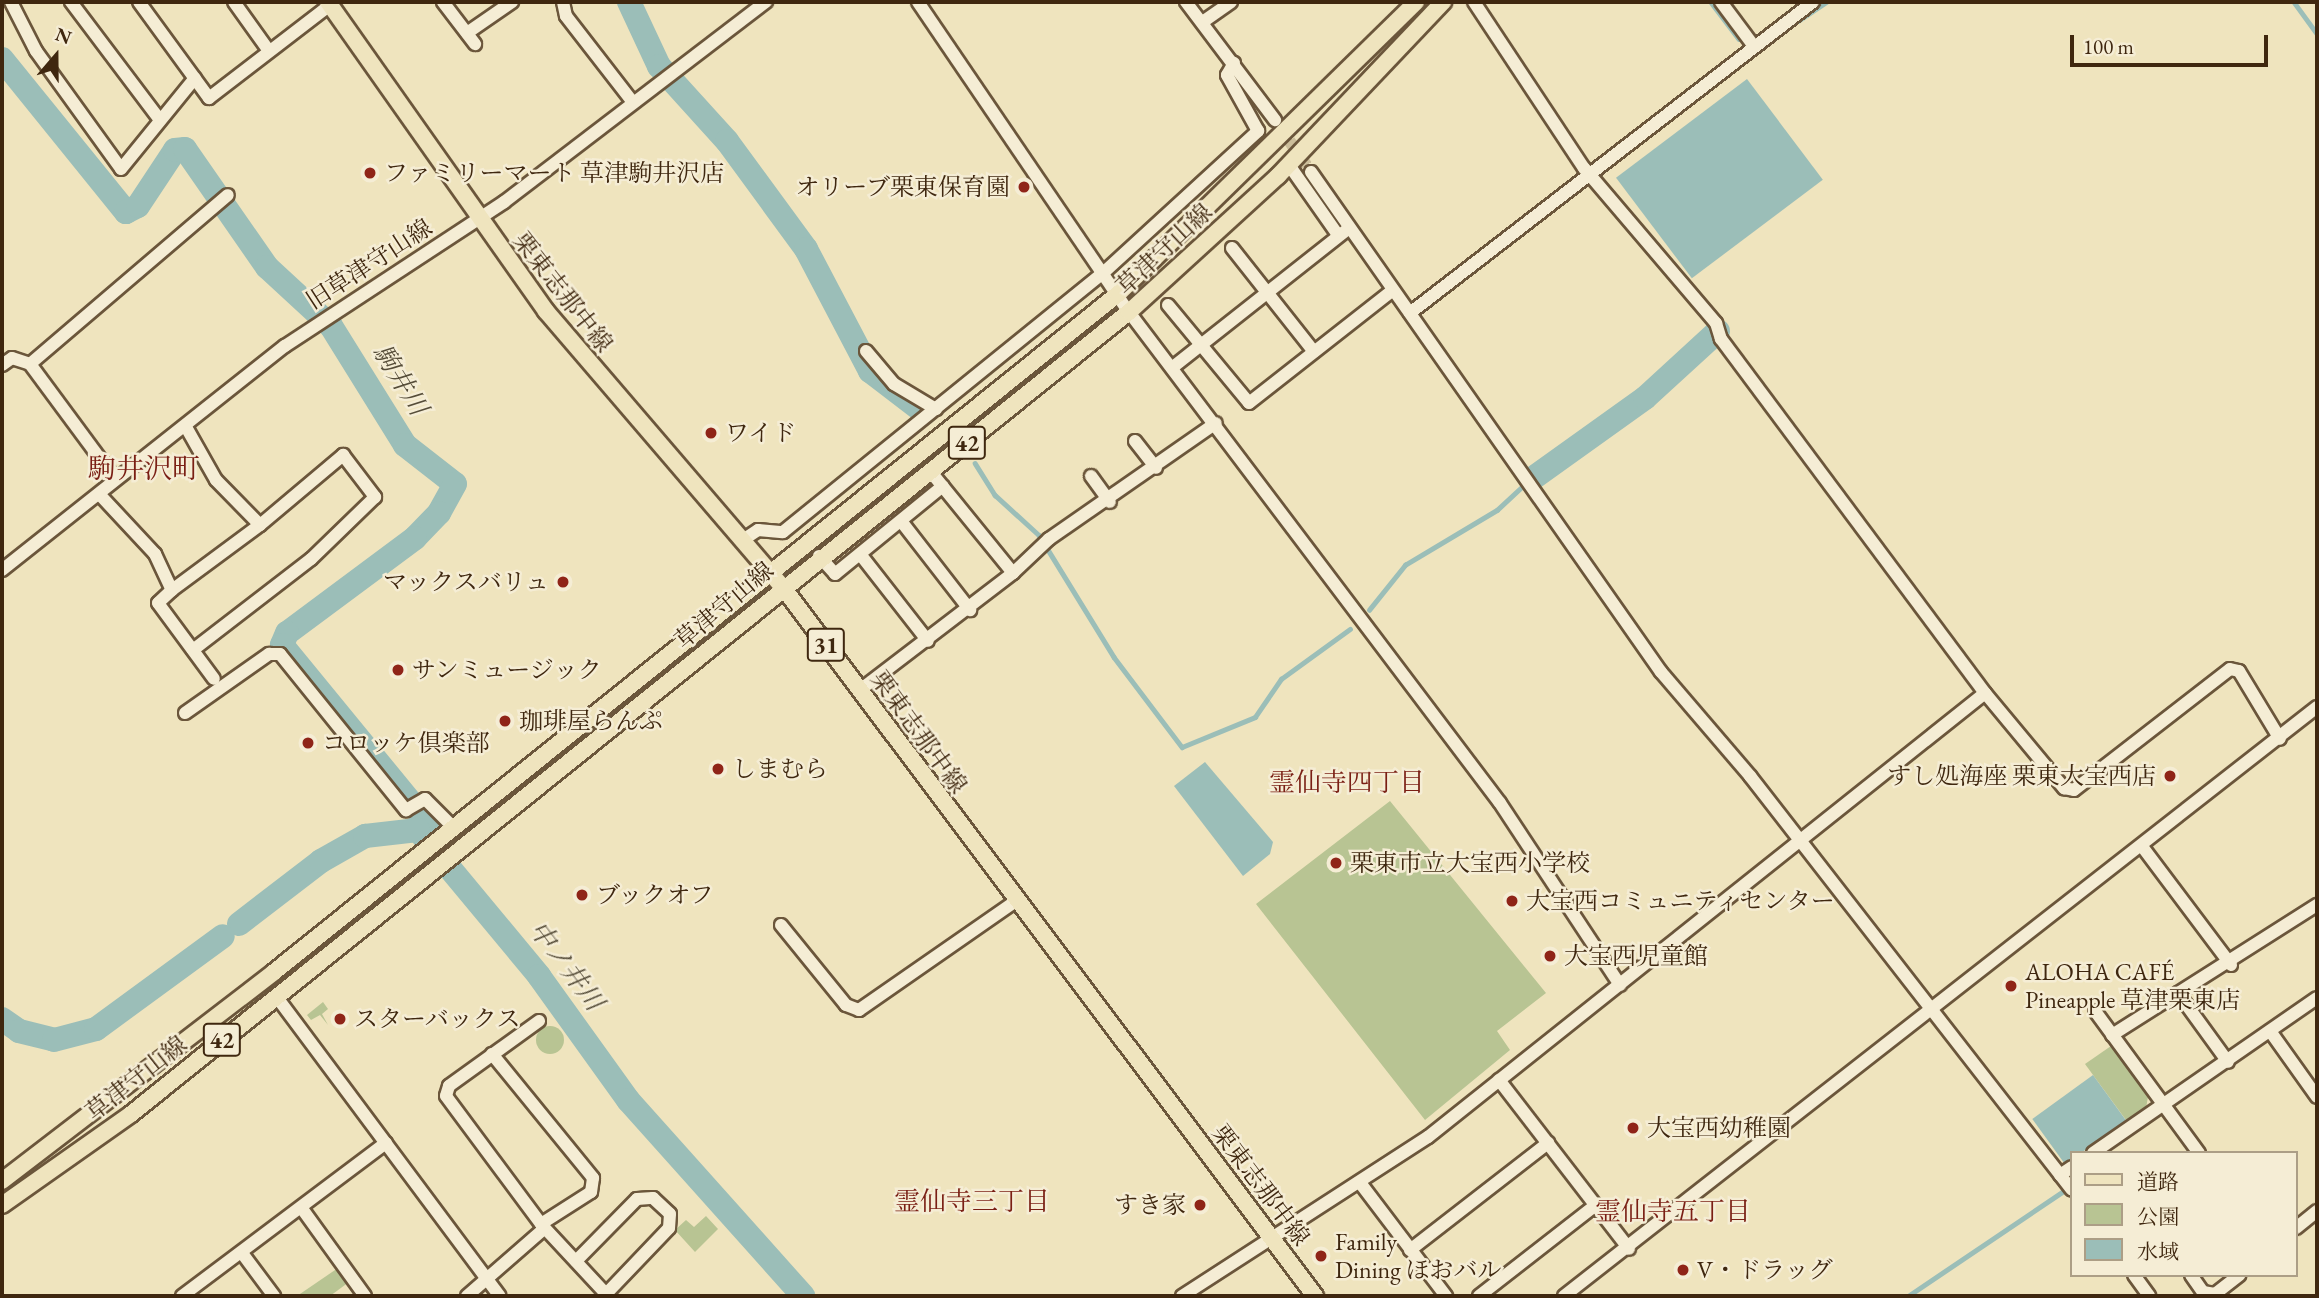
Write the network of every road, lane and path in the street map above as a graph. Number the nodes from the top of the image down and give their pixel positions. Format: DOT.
graph roads {
  1 [pos="10,2"];
  2 [pos="71,2"];
  3 [pos="139,2"];
  4 [pos="234,2"];
  5 [pos="443,2"];
  6 [pos="512,2"];
  7 [pos="564,2"];
  8 [pos="766,2"];
  9 [pos="918,2"];
  10 [pos="1186,2"];
  11 [pos="1231,2"];
  12 [pos="1416,2"];
  13 [pos="1443,2"];
  14 [pos="1474,2"];
  15 [pos="1721,2"];
  16 [pos="1813,2"];
  17 [pos="329,3"];
  18 [pos="2,5"];
  19 [pos="1204,21"];
  20 [pos="467,33"];
  21 [pos="475,44"];
  22 [pos="1753,45"];
  23 [pos="269,51"];
  24 [pos="1234,63"];
  25 [pos="195,78"];
  26 [pos="632,101"];
  27 [pos="160,120"];
  28 [pos="1275,120"];
  29 [pos="1289,165"];
  30 [pos="1311,172"];
  31 [pos="1596,174"];
  32 [pos="228,195"];
  33 [pos="479,220"];
  34 [pos="1349,228"];
  35 [pos="1338,235"];
  36 [pos="1232,248"];
  37 [pos="1102,274"];
  38 [pos="1393,290"];
  39 [pos="1267,292"];
  40 [pos="1118,294"];
  41 [pos="1168,305"];
  42 [pos="1129,312"];
  43 [pos="1410,313"];
  44 [pos="1200,346"];
  45 [pos="866,351"];
  46 [pos="1314,352"];
  47 [pos="30,364"];
  48 [pos="2,365"];
  49 [pos="1173,367"];
  50 [pos="936,409"];
  51 [pos="1216,424"];
  52 [pos="186,427"];
  53 [pos="1135,440"];
  54 [pos="1156,468"];
  55 [pos="931,472"];
  56 [pos="1091,476"];
  57 [pos="115,479"];
  58 [pos="943,486"];
  59 [pos="100,495"];
  60 [pos="1110,502"];
  61 [pos="901,520"];
  62 [pos="260,525"];
  63 [pos="743,540"];
  64 [pos="860,554"];
  65 [pos="820,556"];
  66 [pos="2,570"];
  67 [pos="770,572"];
  68 [pos="1013,573"];
  69 [pos="782,586"];
  70 [pos="172,590"];
  71 [pos="970,610"];
  72 [pos="928,641"];
  73 [pos="193,650"];
  74 [pos="214,679"];
  75 [pos="860,690"];
  76 [pos="1984,693"];
  77 [pos="2317,707"];
  78 [pos="185,713"];
  79 [pos="2280,739"];
  80 [pos="449,829"];
  81 [pos="1799,842"];
  82 [pos="2144,849"];
  83 [pos="1017,900"];
  84 [pos="2317,905"];
  85 [pos="781,925"];
  86 [pos="2231,965"];
  87 [pos="1620,985"];
  88 [pos="2178,993"];
  89 [pos="276,996"];
  90 [pos="2317,998"];
  91 [pos="1932,1007"];
  92 [pos="2095,1011"];
  93 [pos="539,1021"];
  94 [pos="2270,1031"];
  95 [pos="2112,1035"];
  96 [pos="492,1054"];
  97 [pos="2228,1062"];
  98 [pos="1499,1080"];
  99 [pos="2317,1097"];
  100 [pos="2161,1106"];
  101 [pos="386,1143"];
  102 [pos="1548,1143"];
  103 [pos="2098,1151"];
  104 [pos="2197,1151"];
  105 [pos="2070,1168"];
  106 [pos="2060,1175"];
  107 [pos="2,1181"];
  108 [pos="1361,1184"];
  109 [pos="2070,1187"];
  110 [pos="2,1205"];
  111 [pos="1596,1205"];
  112 [pos="303,1210"];
  113 [pos="2317,1211"];
  114 [pos="543,1226"];
  115 [pos="2298,1226"];
  116 [pos="1273,1238"];
  117 [pos="1629,1249"];
  118 [pos="1410,1250"];
  119 [pos="242,1253"];
  120 [pos="576,1261"];
  121 [pos="2135,1277"];
  122 [pos="2192,1277"];
  123 [pos="2236,1277"];
  124 [pos="487,1281"];
  125 [pos="2146,1292"];
  126 [pos="607,1295"];
  127 [pos="183,1296"];
  128 [pos="274,1296"];
  129 [pos="365,1296"];
  130 [pos="467,1296"];
  131 [pos="500,1296"];
  132 [pos="1182,1296"];
  133 [pos="1315,1296"];
  134 [pos="1446,1296"];
  135 [pos="1479,1296"];
  136 [pos="1564,1296"];
  137 [pos="2130,1296"];
  1 -- 18 [label="street"];
  1 -- 27 [label="street"];
  2 -- 27 [label="street"];
  3 -- 25 [label="street"];
  4 -- 23 [label="street"];
  5 -- 20 [label="street"];
  6 -- 20 [label="street"];
  7 -- 26 [label="street"];
  8 -- 26 [label="street, 旧草津守山線"];
  9 -- 37 [label="street"];
  10 -- 19 [label="street"];
  11 -- 19 [label="street"];
  12 -- 40 [label="main road, 草津守山線 / 42"];
  13 -- 29 [label="main road, 草津守山線 / 42"];
  14 -- 31 [label="street"];
  15 -- 22 [label="street"];
  16 -- 22 [label="street"];
  17 -- 23 [label="street"];
  17 -- 33 [label="main road, 栗東志那中線 / 31"];
  19 -- 24 [label="street"];
  20 -- 21 [label="street"];
  22 -- 31 [label="street"];
  23 -- 25 [label="street"];
  24 -- 28 [label="street"];
  24 -- 37 [label="street"];
  25 -- 27 [label="street"];
  26 -- 33 [label="street, 旧草津守山線"];
  29 -- 35 [label="street"];
  29 -- 42 [label="main road, 草津守山線 / 42"];
  30 -- 34 [label="street"];
  31 -- 43 [label="street"];
  31 -- 76 [label="street"];
  32 -- 47 [label="street"];
  33 -- 52 [label="street, 旧草津守山線"];
  33 -- 63 [label="main road, 栗東志那中線 / 31"];
  34 -- 35 [label="street"];
  34 -- 38 [label="street"];
  35 -- 39 [label="street"];
  36 -- 39 [label="street"];
  37 -- 40 [label="street"];
  37 -- 50 [label="street"];
  38 -- 43 [label="street"];
  38 -- 46 [label="street"];
  39 -- 44 [label="street"];
  39 -- 46 [label="street"];
  40 -- 42 [label="street"];
  40 -- 67 [label="main road, 草津守山線 / 42"];
  41 -- 44 [label="street"];
  42 -- 49 [label="street"];
  42 -- 55 [label="main road, 草津守山線 / 42"];
  43 -- 81 [label="street"];
  44 -- 46 [label="street"];
  44 -- 49 [label="street"];
  45 -- 50 [label="street"];
  47 -- 48 [label="street"];
  47 -- 57 [label="street"];
  49 -- 51 [label="street"];
  50 -- 63 [label="street"];
  51 -- 54 [label="street"];
  51 -- 87 [label="street"];
  52 -- 57 [label="street, 旧草津守山線"];
  52 -- 62 [label="street"];
  53 -- 54 [label="street"];
  54 -- 60 [label="street"];
  55 -- 58 [label="street"];
  55 -- 65 [label="main road, 草津守山線 / 42"];
  56 -- 60 [label="street"];
  57 -- 59 [label="street, 旧草津守山線"];
  58 -- 61 [label="street"];
  58 -- 68 [label="street"];
  59 -- 66 [label="street, 旧草津守山線"];
  59 -- 70 [label="street"];
  60 -- 68 [label="street"];
  61 -- 64 [label="street"];
  61 -- 71 [label="street"];
  62 -- 70 [label="street"];
  62 -- 73 [label="street"];
  63 -- 67 [label="main road, 栗東志那中線 / 31"];
  64 -- 65 [label="street"];
  64 -- 72 [label="street"];
  65 -- 69 [label="main road, 草津守山線 / 42"];
  67 -- 69 [label="main road, 栗東志那中線 / 31"];
  67 -- 80 [label="main road, 草津守山線 / 42"];
  68 -- 71 [label="street"];
  69 -- 75 [label="main road, 栗東志那中線 / 31"];
  69 -- 89 [label="main road, 草津守山線 / 42"];
  70 -- 73 [label="street"];
  71 -- 72 [label="street"];
  72 -- 75 [label="street"];
  73 -- 74 [label="street"];
  75 -- 83 [label="main road, 栗東志那中線 / 31"];
  76 -- 79 [label="street"];
  76 -- 81 [label="street"];
  77 -- 79 [label="street"];
  78 -- 80 [label="street"];
  79 -- 82 [label="street"];
  80 -- 107 [label="main road, 草津守山線 / 42"];
  81 -- 87 [label="street"];
  81 -- 91 [label="street"];
  82 -- 86 [label="street"];
  82 -- 91 [label="street"];
  83 -- 85 [label="street"];
  83 -- 116 [label="main road, 栗東志那中線 / 31"];
  84 -- 86 [label="street"];
  86 -- 88 [label="street"];
  87 -- 98 [label="street"];
  88 -- 95 [label="street"];
  88 -- 97 [label="street"];
  89 -- 101 [label="street"];
  89 -- 110 [label="main road, 草津守山線 / 42"];
  90 -- 94 [label="street"];
  91 -- 106 [label="street"];
  91 -- 117 [label="street"];
  92 -- 95 [label="street"];
  93 -- 96 [label="street"];
  94 -- 97 [label="street"];
  94 -- 99 [label="street"];
  95 -- 100 [label="street"];
  96 -- 114 [label="street"];
  96 -- 114 [label="street"];
  97 -- 100 [label="street"];
  98 -- 102 [label="street"];
  98 -- 108 [label="street"];
  100 -- 103 [label="street"];
  100 -- 104 [label="street"];
  101 -- 112 [label="street"];
  101 -- 124 [label="street"];
  102 -- 111 [label="street"];
  102 -- 118 [label="street"];
  105 -- 106 [label="street"];
  106 -- 109 [label="street"];
  108 -- 116 [label="street"];
  108 -- 118 [label="street"];
  111 -- 117 [label="street"];
  111 -- 135 [label="street"];
  112 -- 119 [label="street"];
  112 -- 129 [label="street"];
  113 -- 115 [label="street"];
  114 -- 120 [label="street"];
  114 -- 124 [label="street"];
  116 -- 132 [label="street"];
  116 -- 133 [label="main road, 栗東志那中線 / 31"];
  117 -- 136 [label="street"];
  118 -- 134 [label="street"];
  119 -- 127 [label="street"];
  119 -- 128 [label="street"];
  120 -- 126 [label="street"];
  120 -- 126 [label="street"];
  121 -- 125 [label="street"];
  122 -- 123 [label="street"];
  124 -- 130 [label="street"];
  124 -- 131 [label="street"];
  125 -- 137 [label="street"];
}
